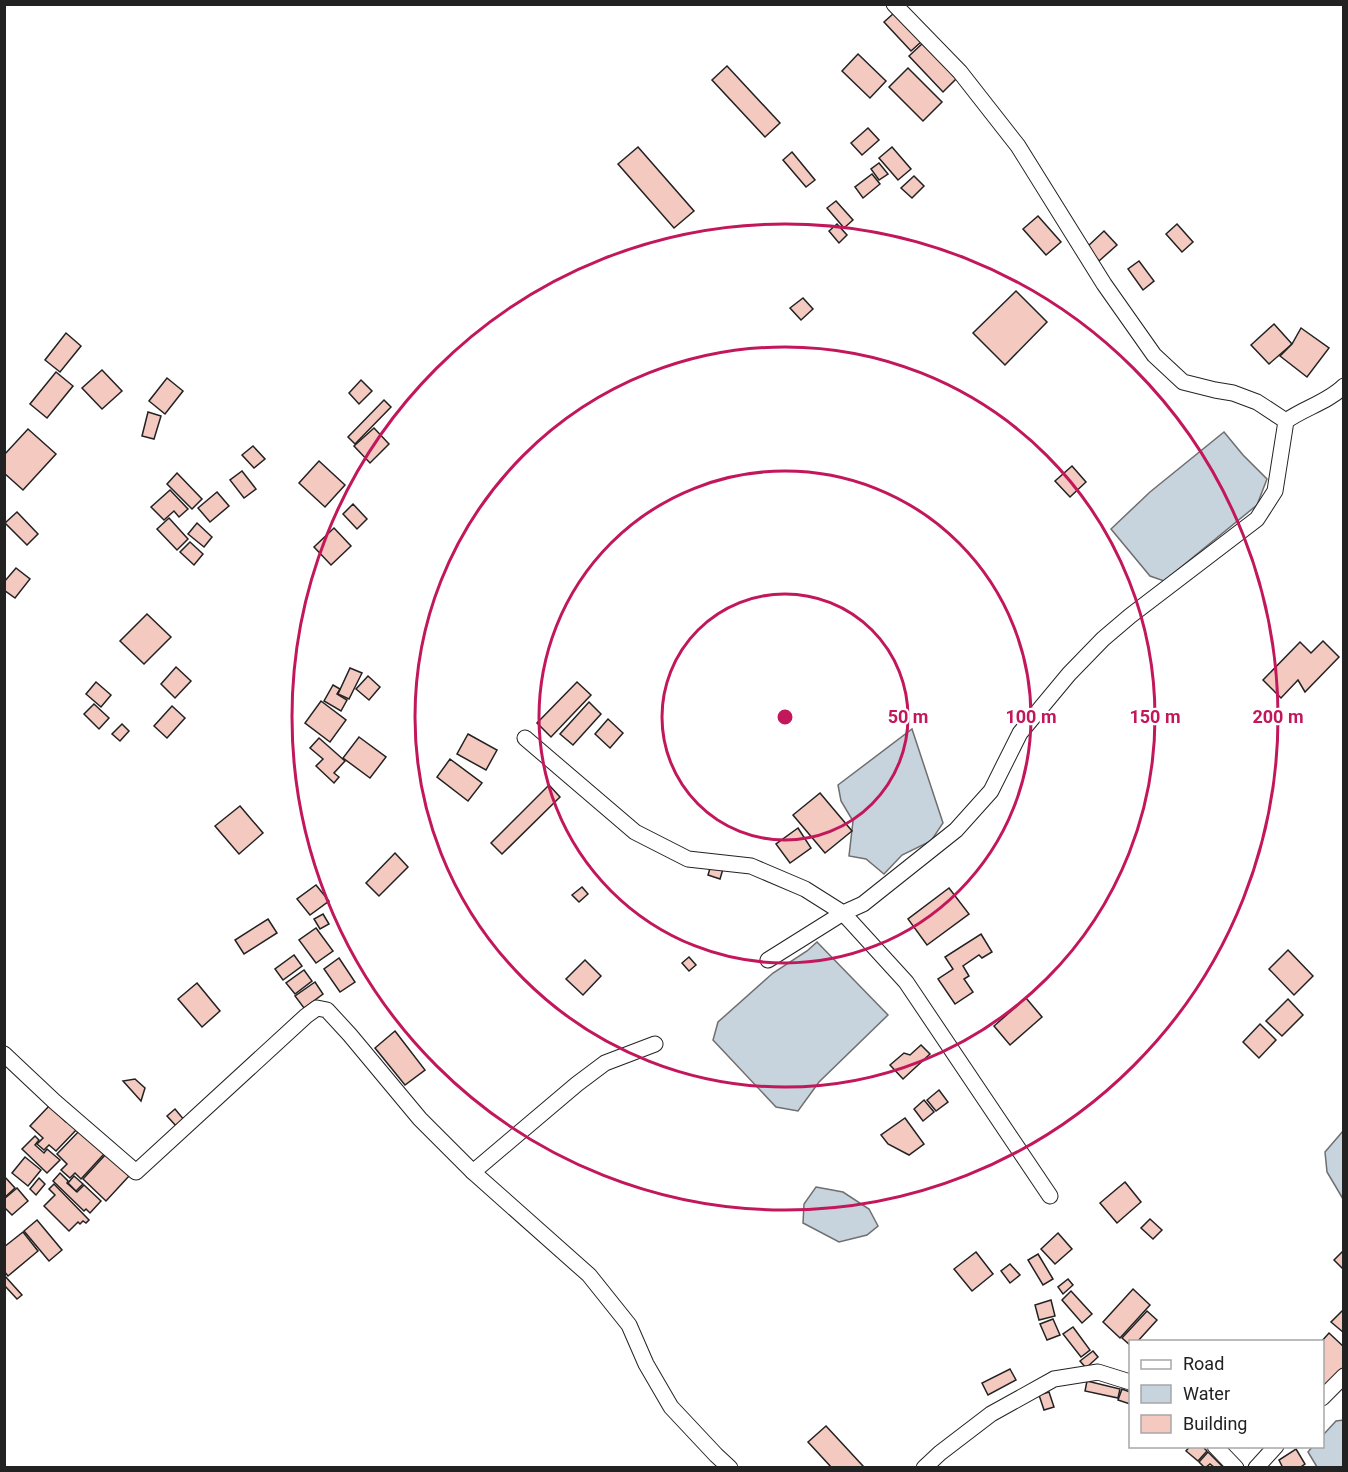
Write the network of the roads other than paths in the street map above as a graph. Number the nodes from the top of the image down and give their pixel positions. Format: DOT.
graph roads {
  1 [pos="894,4"];
  2 [pos="1344,386"];
  3 [pos="1286,421"];
  4 [pos="525,738"];
  5 [pos="843,913"];
  6 [pos="768,960"];
  7 [pos="655,1044"];
  8 [pos="4,1054"];
  9 [pos="473,1172"];
  10 [pos="1050,1196"];
  11 [pos="1344,1376"];
  12 [pos="1129,1381"];
  13 [pos="1324,1397"];
  14 [pos="1217,1448"];
  15 [pos="1274,1448"];
  16 [pos="730,1467"];
  17 [pos="924,1467"];
  18 [pos="1236,1467"];
  19 [pos="1256,1467"];
  1 -- 3 [label="street"];
  2 -- 3 [label="street"];
  3 -- 5 [label="street"];
  4 -- 5 [label="street"];
  5 -- 6 [label="street"];
  5 -- 10 [label="street"];
  7 -- 9 [label="street"];
  8 -- 9 [label="street"];
  9 -- 16 [label="street"];
  11 -- 13 [label="street"];
  12 -- 17 [label="street"];
  14 -- 18 [label="street"];
  15 -- 19 [label="street"];
}
